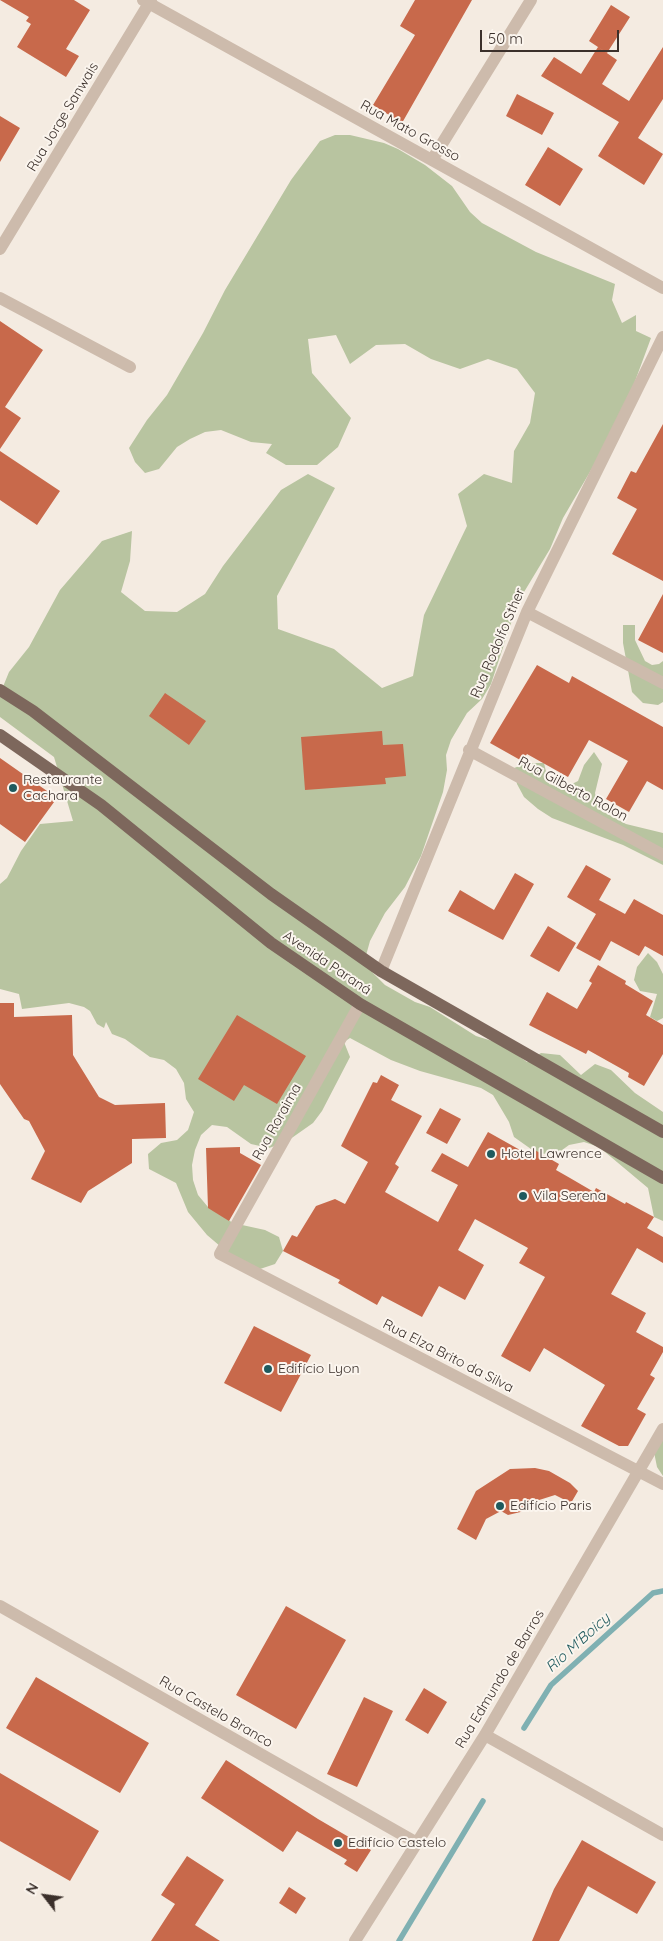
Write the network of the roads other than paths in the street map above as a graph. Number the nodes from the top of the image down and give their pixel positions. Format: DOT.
graph roads {
  1 [pos="531,0"];
  2 [pos="148,1"];
  3 [pos="432,160"];
  4 [pos="0,249"];
  5 [pos="663,288"];
  6 [pos="0,298"];
  7 [pos="663,337"];
  8 [pos="130,367"];
  9 [pos="527,612"];
  10 [pos="663,683"];
  11 [pos="0,690"];
  12 [pos="0,735"];
  13 [pos="469,750"];
  14 [pos="663,855"];
  15 [pos="381,971"];
  16 [pos="360,1004"];
  17 [pos="663,1132"];
  18 [pos="663,1178"];
  19 [pos="220,1254"];
  20 [pos="663,1429"];
  21 [pos="639,1471"];
  22 [pos="663,1484"];
  23 [pos="0,1606"];
  24 [pos="485,1735"];
  25 [pos="663,1835"];
  26 [pos="417,1843"];
  27 [pos="355,1941"];
  1 -- 3 [label="street"];
  2 -- 3 [label="street, Rua Mato Grosso"];
  2 -- 4 [label="street, Rua Jorge Sanwais"];
  3 -- 5 [label="street, Rua Mato Grosso"];
  6 -- 8 [label="street"];
  7 -- 9 [label="street, Rua Rodolfo Sther"];
  9 -- 10 [label="street"];
  9 -- 13 [label="street, Rua Rodolfo Sther"];
  11 -- 15 [label="main road, Avenida Paraná"];
  12 -- 16 [label="main road, Avenida Paraná"];
  13 -- 14 [label="street, Rua Gilberto Rolon"];
  13 -- 15 [label="street, Rua Rodolfo Sther"];
  15 -- 17 [label="main road, Avenida Paraná"];
  16 -- 18 [label="main road, Avenida Paraná"];
  16 -- 19 [label="street, Rua Roraima"];
  19 -- 21 [label="street, Rua Elza Brito da Silva"];
  20 -- 21 [label="street, Rua Edmundo de Barros"];
  21 -- 22 [label="street, Rua Elza Brito da Silva"];
  21 -- 24 [label="street, Rua Edmundo de Barros"];
  23 -- 26 [label="street, Rua Castelo Branco"];
  24 -- 25 [label="street"];
  24 -- 26 [label="street, Rua Edmundo de Barros"];
  26 -- 27 [label="street, Rua Edmundo de Barros"];
}
